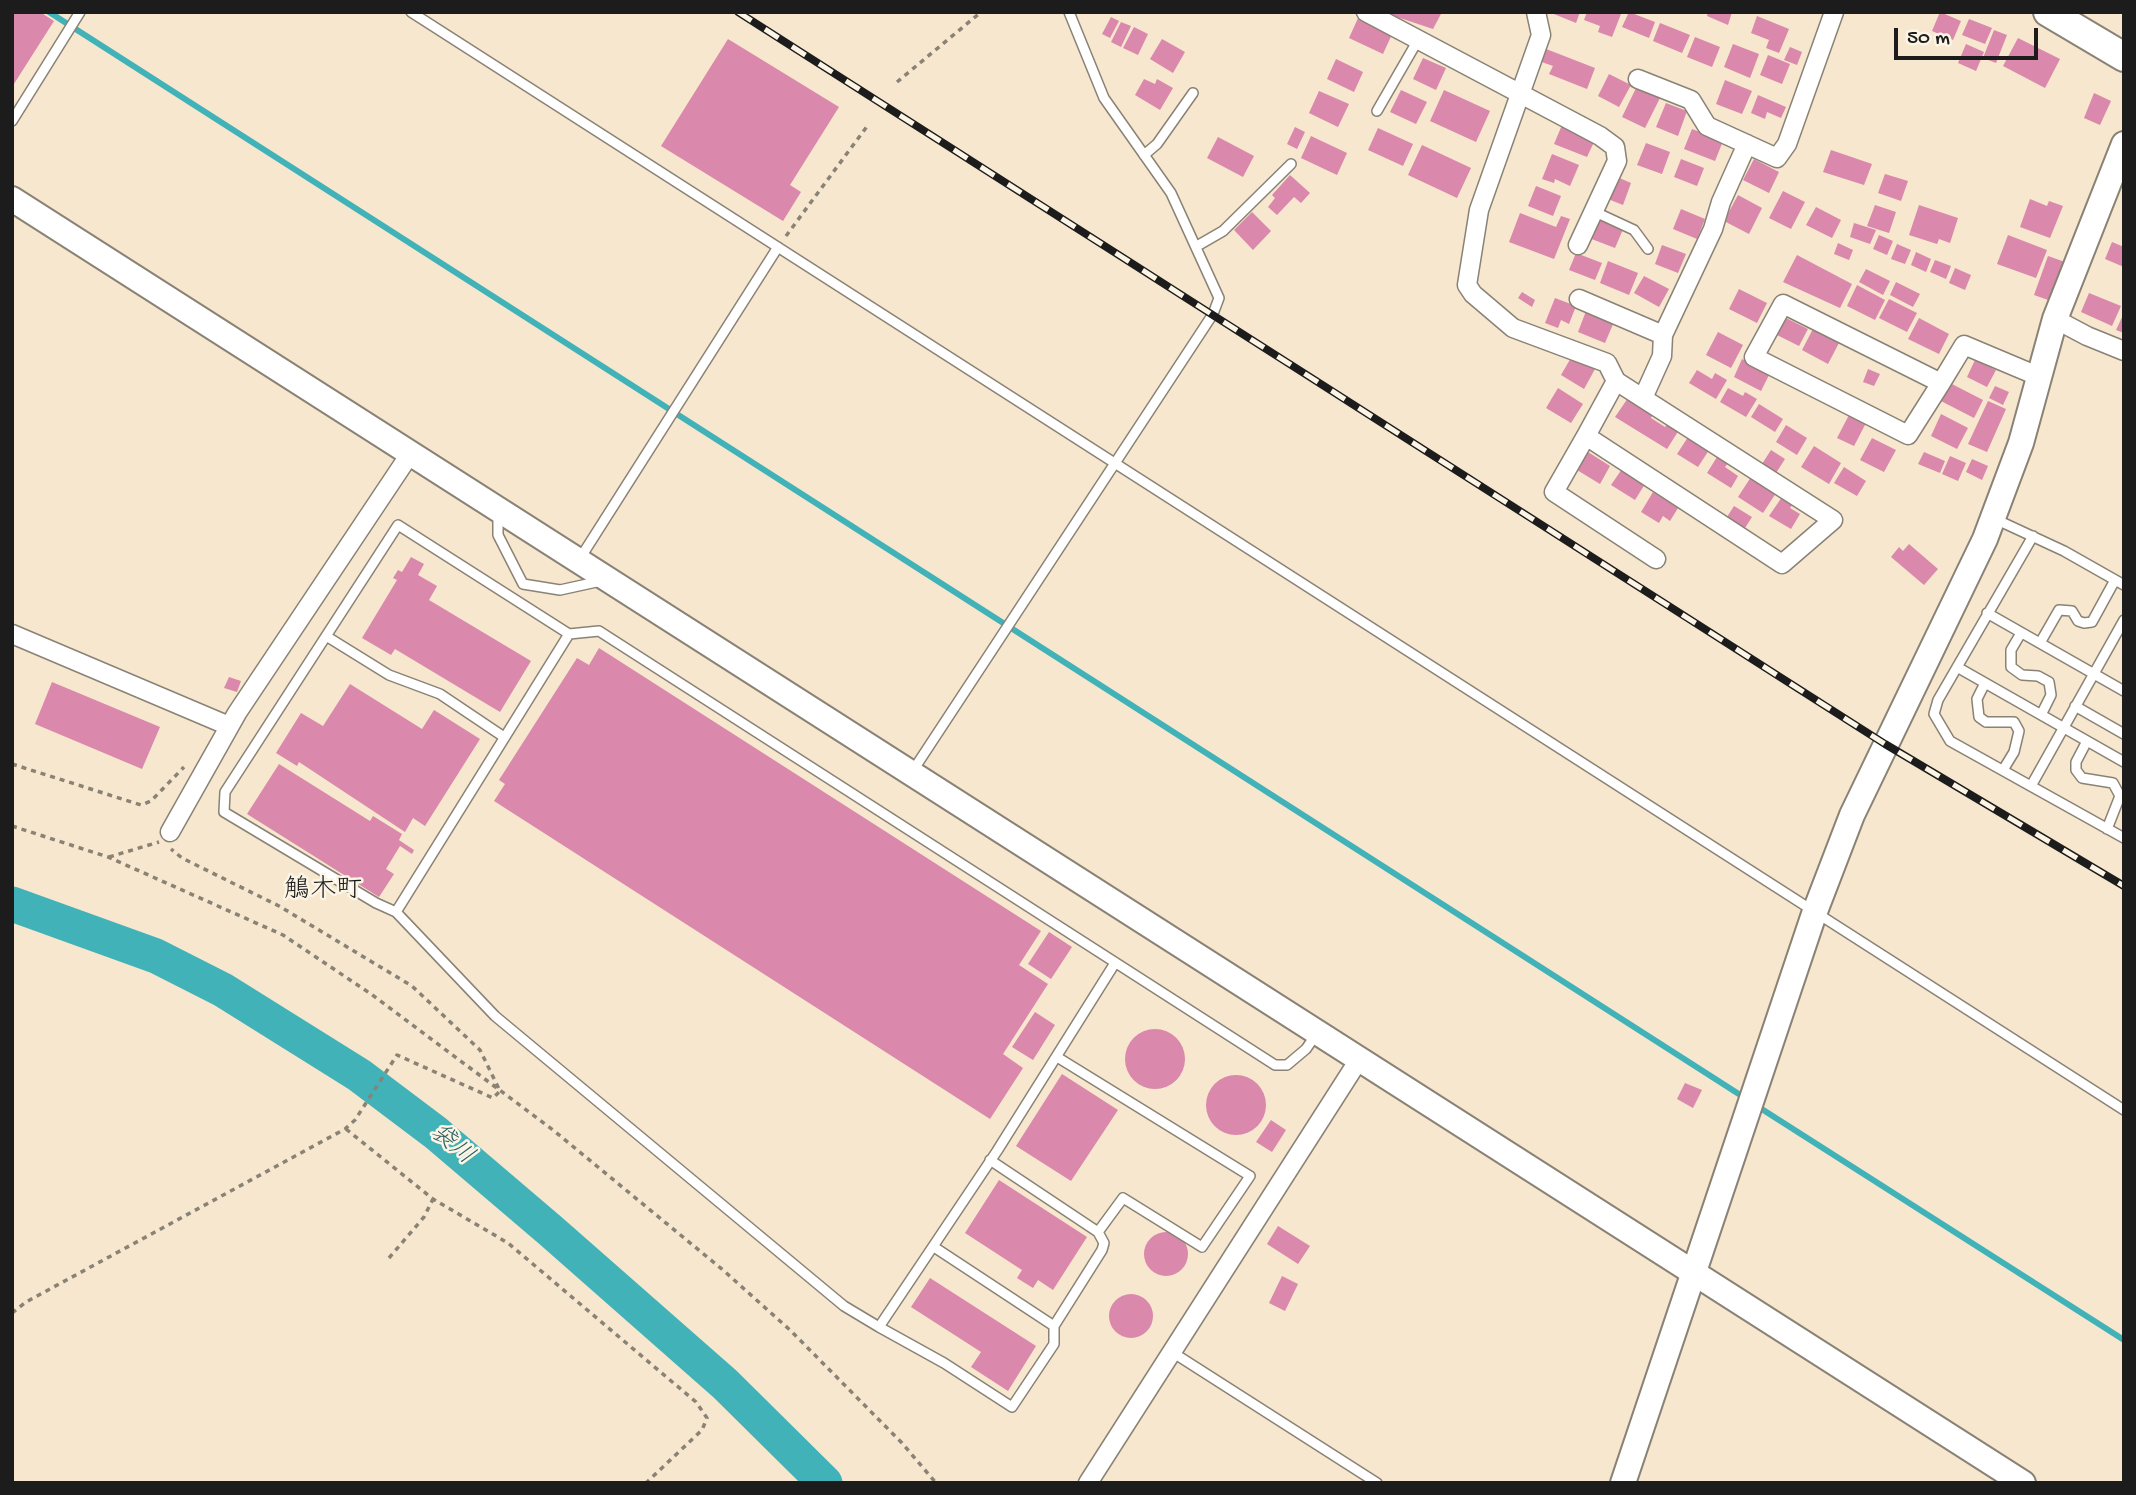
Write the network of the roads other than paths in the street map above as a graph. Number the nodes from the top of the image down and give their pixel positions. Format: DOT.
graph roads {
  1 [pos="80,12"];
  2 [pos="411,12"];
  3 [pos="1069,12"];
  4 [pos="1366,12"];
  5 [pos="1536,12"];
  6 [pos="1834,12"];
  7 [pos="2048,12"];
  8 [pos="1418,40"];
  9 [pos="2124,57"];
  10 [pos="1638,79"];
  11 [pos="1192,93"];
  12 [pos="1520,95"];
  13 [pos="1377,111"];
  14 [pos="12,121"];
  15 [pos="1747,144"];
  16 [pos="2124,144"];
  17 [pos="1144,155"];
  18 [pos="1291,163"];
  19 [pos="12,199"];
  20 [pos="1593,211"];
  21 [pos="1578,245"];
  22 [pos="1197,246"];
  23 [pos="778,247"];
  24 [pos="1648,248"];
  25 [pos="1579,299"];
  26 [pos="2055,319"];
  27 [pos="1663,335"];
  28 [pos="2124,351"];
  29 [pos="2040,377"];
  30 [pos="1616,381"];
  31 [pos="1941,383"];
  32 [pos="1643,398"];
  33 [pos="1586,436"];
  34 [pos="410,454"];
  35 [pos="1115,462"];
  36 [pos="498,511"];
  37 [pos="1993,518"];
  38 [pos="2033,536"];
  39 [pos="1657,559"];
  40 [pos="578,561"];
  41 [pos="606,579"];
  42 [pos="2119,583"];
  43 [pos="523,584"];
  44 [pos="513,600"];
  45 [pos="1987,613"];
  46 [pos="2124,620"];
  47 [pos="2021,633"];
  48 [pos="12,634"];
  49 [pos="569,634"];
  50 [pos="326,636"];
  51 [pos="2040,643"];
  52 [pos="1957,667"];
  53 [pos="2094,674"];
  54 [pos="1985,682"];
  55 [pos="2124,691"];
  56 [pos="2075,706"];
  57 [pos="2041,715"];
  58 [pos="229,726"];
  59 [pos="2064,727"];
  60 [pos="2124,734"];
  61 [pos="504,737"];
  62 [pos="2091,743"];
  63 [pos="2124,762"];
  64 [pos="2003,770"];
  65 [pos="912,772"];
  66 [pos="2031,786"];
  67 [pos="2107,829"];
  68 [pos="170,832"];
  69 [pos="2124,838"];
  70 [pos="396,912"];
  71 [pos="1814,914"];
  72 [pos="1115,963"];
  73 [pos="1318,1031"];
  74 [pos="1057,1057"];
  75 [pos="1360,1058"];
  76 [pos="2124,1110"];
  77 [pos="990,1160"];
  78 [pos="1098,1231"];
  79 [pos="934,1247"];
  80 [pos="1696,1273"];
  81 [pos="1054,1326"];
  82 [pos="879,1327"];
  83 [pos="1172,1352"];
  84 [pos="1088,1483"];
  85 [pos="1377,1483"];
  86 [pos="1623,1483"];
  87 [pos="2023,1483"];
  1 -- 14 [label="lane"];
  2 -- 23 [label="lane"];
  3 -- 17 [label="lane"];
  4 -- 8 [label="street"];
  5 -- 12 [label="street"];
  6 -- 15 [label="street"];
  7 -- 9 [label="main road"];
  8 -- 12 [label="street"];
  8 -- 13 [label="lane"];
  10 -- 15 [label="street"];
  11 -- 17 [label="lane"];
  12 -- 20 [label="street"];
  12 -- 30 [label="street"];
  15 -- 27 [label="street"];
  16 -- 26 [label="street"];
  17 -- 22 [label="lane"];
  18 -- 22 [label="lane"];
  19 -- 34 [label="street"];
  20 -- 21 [label="street"];
  20 -- 24 [label="lane"];
  22 -- 35 [label="lane"];
  23 -- 35 [label="lane"];
  23 -- 40 [label="lane"];
  25 -- 27 [label="street"];
  26 -- 28 [label="street"];
  26 -- 29 [label="street"];
  27 -- 32 [label="street"];
  29 -- 31 [label="street"];
  29 -- 37 [label="street"];
  30 -- 32 [label="street"];
  30 -- 33 [label="street"];
  31 -- 31 [label="street"];
  32 -- 33 [label="street"];
  33 -- 39 [label="street"];
  34 -- 36 [label="street"];
  34 -- 58 [label="street"];
  35 -- 65 [label="lane"];
  35 -- 71 [label="lane"];
  36 -- 40 [label="street"];
  36 -- 43 [label="lane"];
  37 -- 38 [label="lane"];
  37 -- 71 [label="street"];
  38 -- 42 [label="lane"];
  38 -- 45 [label="lane"];
  40 -- 41 [label="street"];
  41 -- 43 [label="lane"];
  41 -- 65 [label="street"];
  42 -- 51 [label="lane"];
  43 -- 44 [label="lane"];
  44 -- 49 [label="lane"];
  44 -- 50 [label="lane"];
  45 -- 47 [label="lane"];
  45 -- 52 [label="lane"];
  46 -- 53 [label="lane"];
  47 -- 51 [label="lane"];
  47 -- 57 [label="lane"];
  48 -- 58 [label="street"];
  49 -- 61 [label="lane"];
  49 -- 72 [label="lane"];
  50 -- 61 [label="lane"];
  50 -- 70 [label="lane"];
  51 -- 53 [label="lane"];
  52 -- 54 [label="lane"];
  52 -- 64 [label="lane"];
  53 -- 55 [label="lane"];
  53 -- 56 [label="lane"];
  54 -- 57 [label="lane"];
  54 -- 64 [label="lane"];
  56 -- 59 [label="lane"];
  56 -- 60 [label="lane"];
  57 -- 59 [label="lane"];
  58 -- 68 [label="street"];
  59 -- 62 [label="lane"];
  59 -- 66 [label="lane"];
  61 -- 70 [label="lane"];
  62 -- 63 [label="lane"];
  62 -- 67 [label="lane"];
  64 -- 66 [label="lane"];
  65 -- 73 [label="street"];
  66 -- 67 [label="lane"];
  67 -- 69 [label="lane"];
  70 -- 82 [label="lane"];
  71 -- 76 [label="lane"];
  71 -- 80 [label="street"];
  72 -- 73 [label="lane"];
  72 -- 74 [label="lane"];
  73 -- 75 [label="street"];
  74 -- 77 [label="lane"];
  74 -- 78 [label="lane"];
  75 -- 80 [label="street"];
  75 -- 83 [label="street"];
  77 -- 78 [label="lane"];
  77 -- 79 [label="lane"];
  78 -- 81 [label="lane"];
  79 -- 81 [label="lane"];
  79 -- 82 [label="lane"];
  80 -- 86 [label="street"];
  80 -- 87 [label="street"];
  81 -- 82 [label="lane"];
  83 -- 84 [label="street"];
  83 -- 85 [label="lane"];
}
